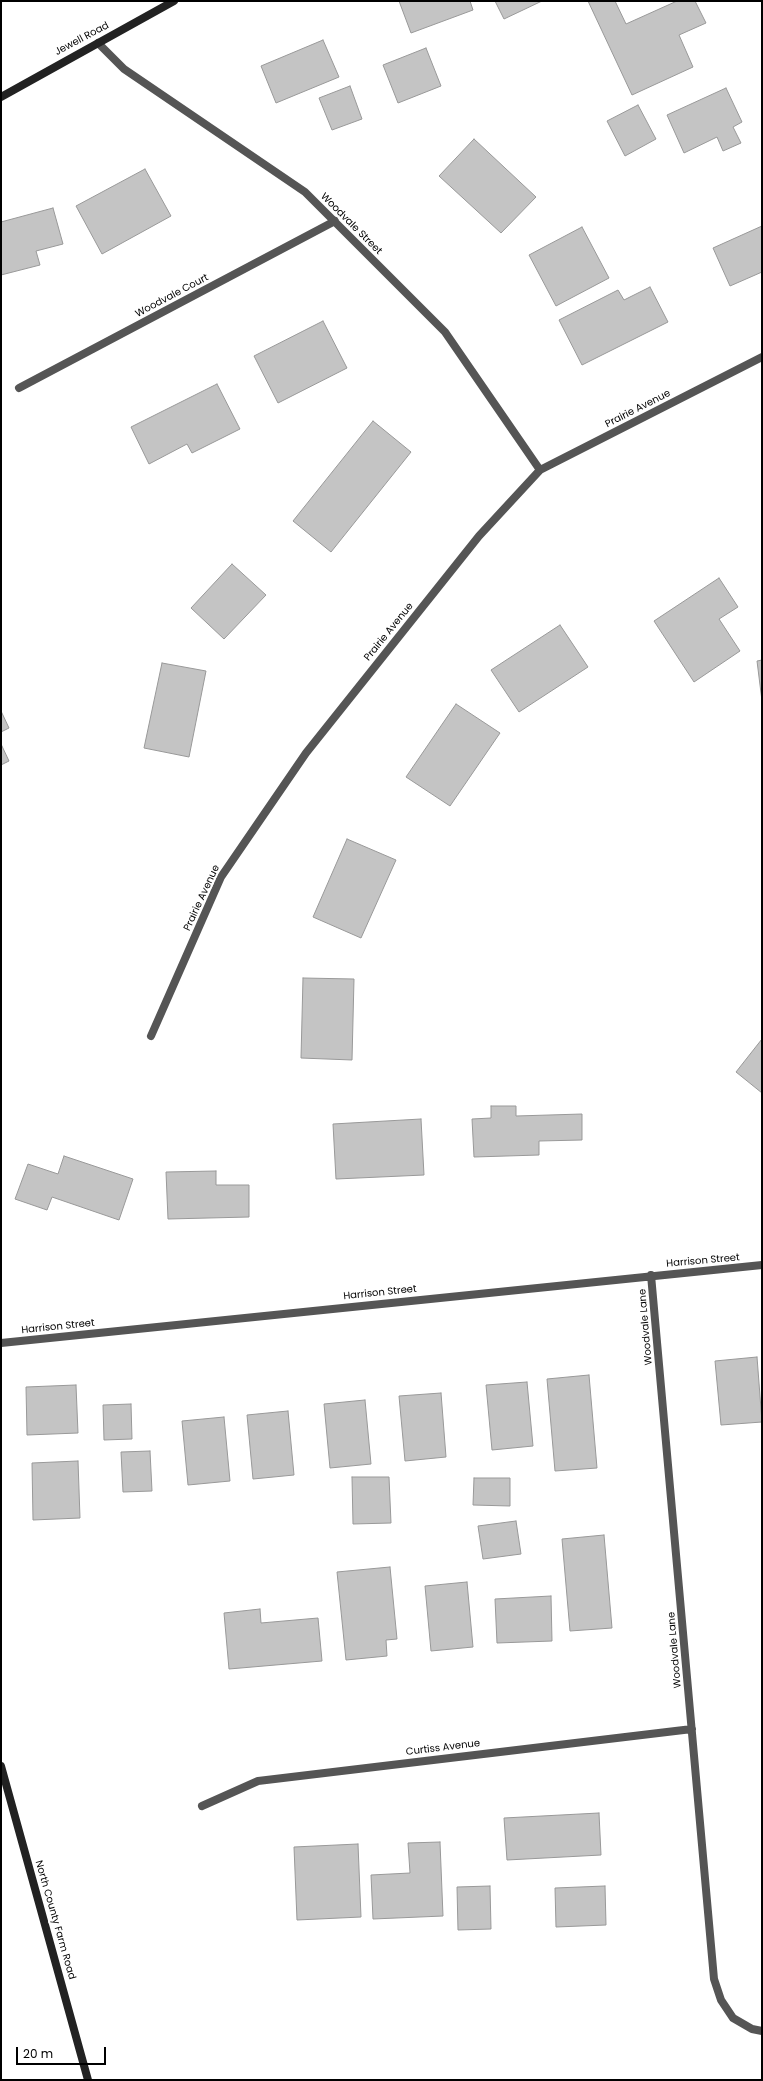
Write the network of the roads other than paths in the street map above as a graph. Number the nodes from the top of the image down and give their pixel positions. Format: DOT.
graph roads {
  1 [pos="174,1"];
  2 [pos="98,42"];
  3 [pos="1,96"];
  4 [pos="335,221"];
  5 [pos="762,357"];
  6 [pos="19,388"];
  7 [pos="540,470"];
  8 [pos="151,1036"];
  9 [pos="762,1266"];
  10 [pos="651,1276"];
  11 [pos="1,1343"];
  12 [pos="692,1729"];
  13 [pos="1,1766"];
  14 [pos="202,1806"];
  15 [pos="762,2031"];
  16 [pos="88,2080"];
  1 -- 2 [label="main road, Jewell Road"];
  2 -- 3 [label="main road, Jewell Road"];
  2 -- 4 [label="street, Woodvale Street"];
  4 -- 6 [label="street, Woodvale Court"];
  4 -- 7 [label="street, Woodvale Street"];
  5 -- 7 [label="street, Prairie Avenue"];
  7 -- 8 [label="street, Prairie Avenue"];
  9 -- 10 [label="street, Harrison Street"];
  10 -- 11 [label="street, Harrison Street"];
  10 -- 12 [label="street, Woodvale Lane"];
  12 -- 14 [label="street, Curtiss Avenue"];
  12 -- 15 [label="street, Woodvale Lane"];
  13 -- 16 [label="main road, North County Farm Road"];
}
